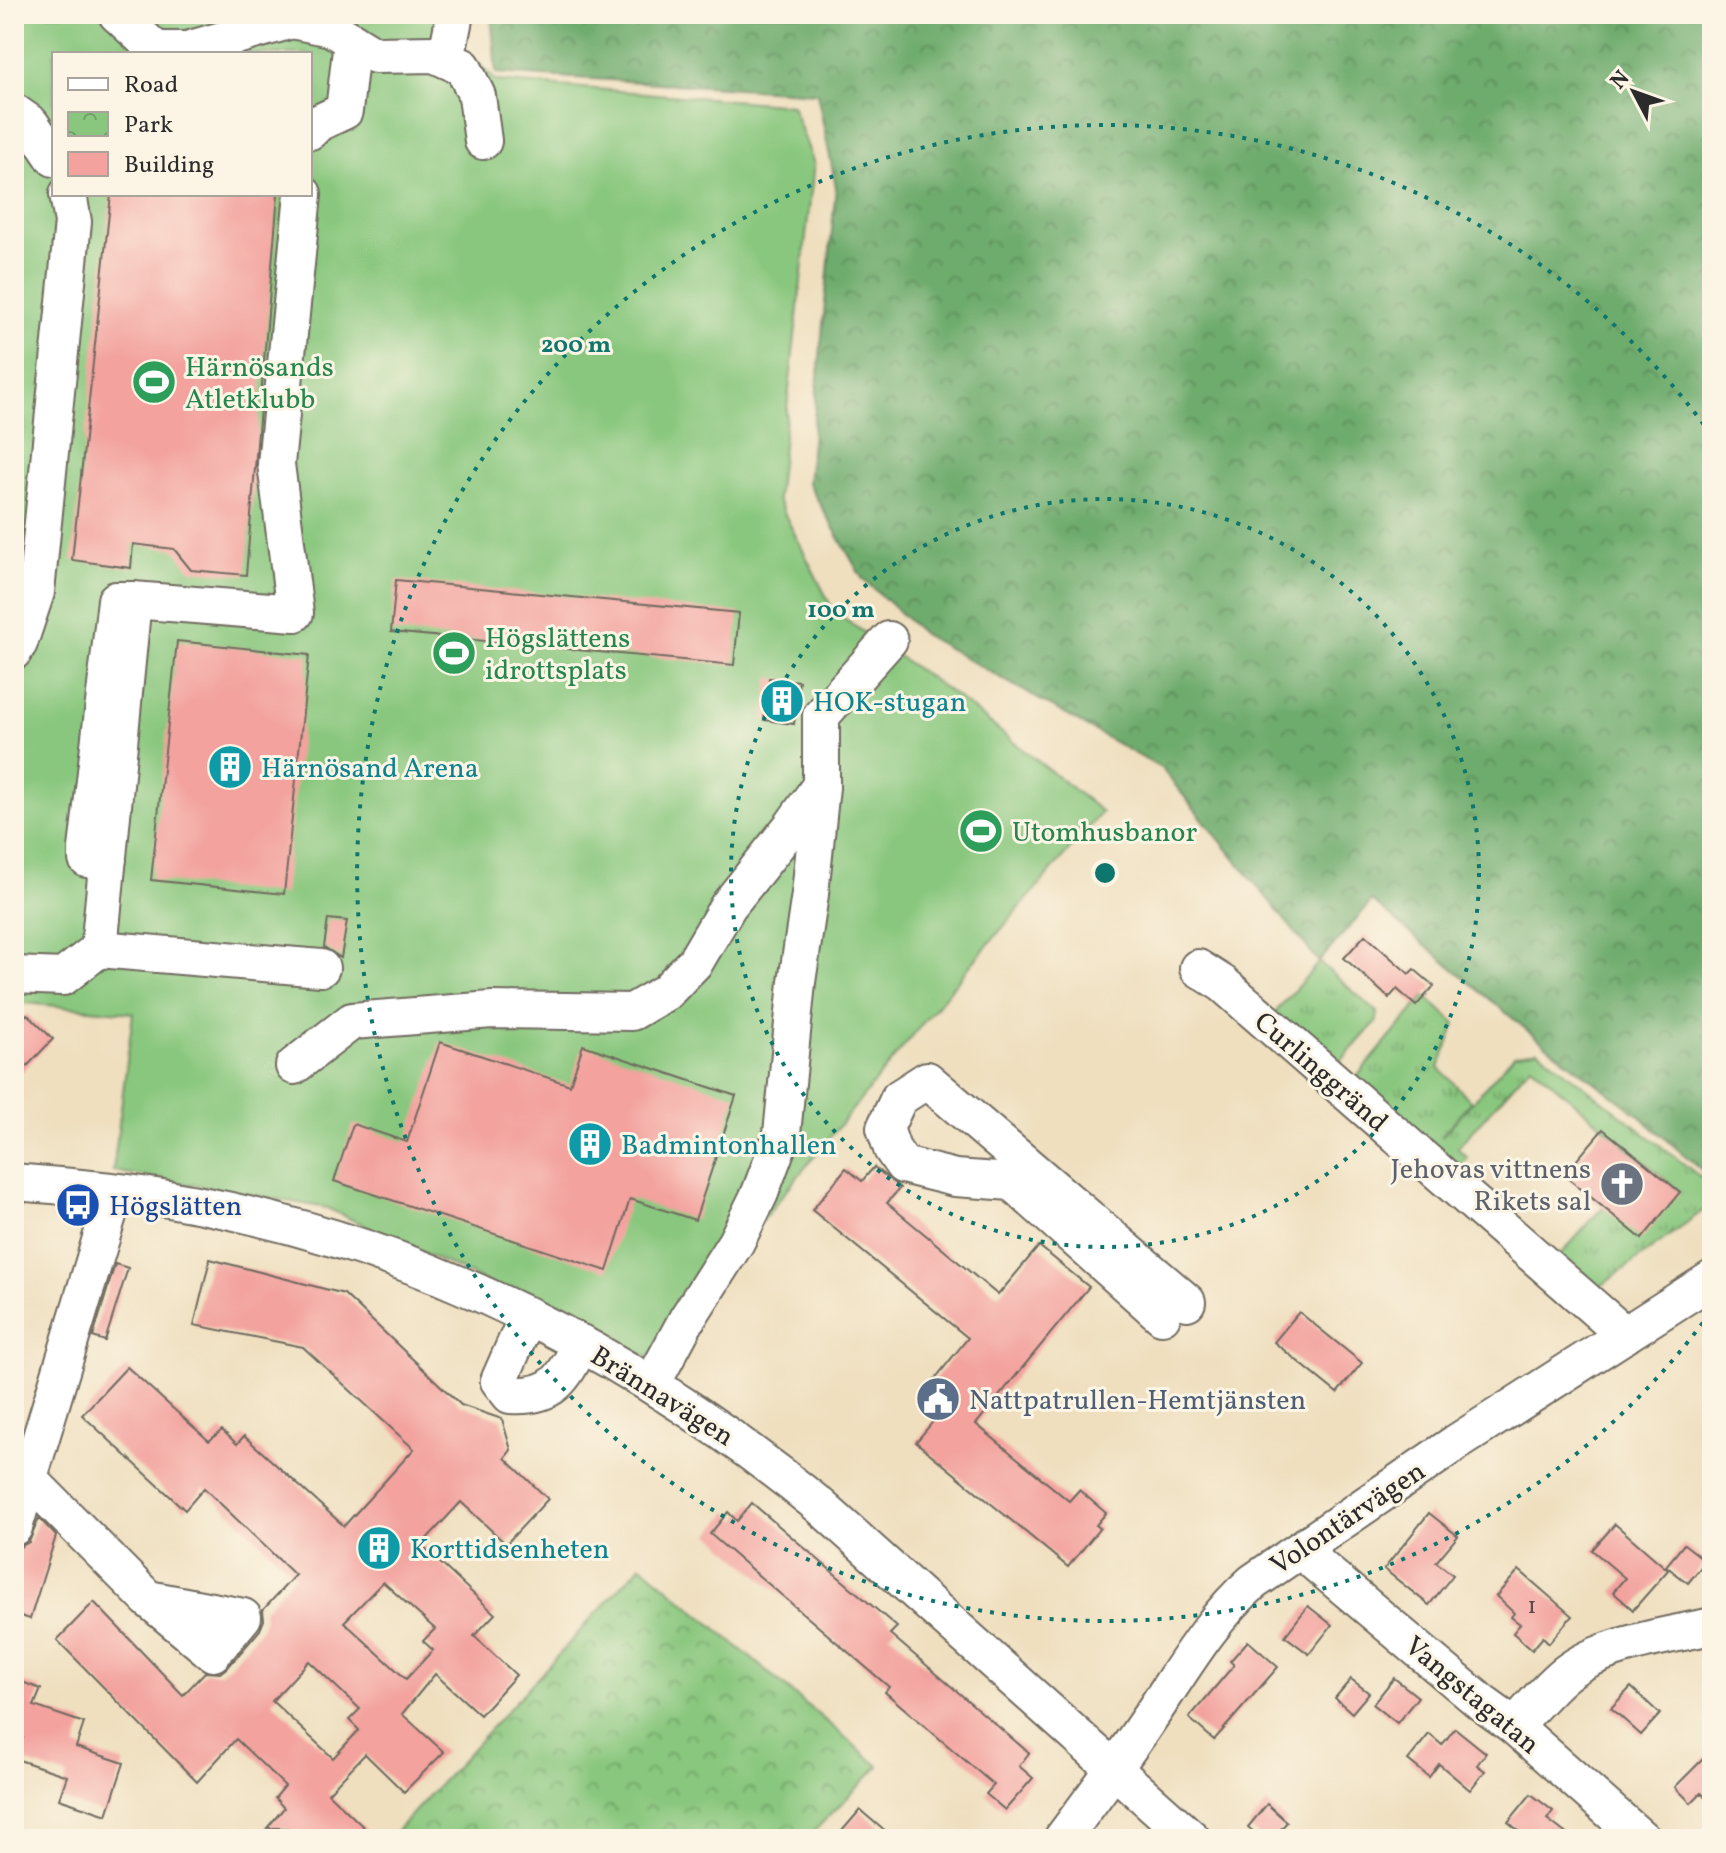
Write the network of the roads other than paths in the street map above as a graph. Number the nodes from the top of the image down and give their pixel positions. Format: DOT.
graph roads {
  1 [pos="117,14"];
  2 [pos="455,14"];
  3 [pos="352,41"];
  4 [pos="446,59"];
  5 [pos="14,112"];
  6 [pos="312,129"];
  7 [pos="483,141"];
  8 [pos="52,155"];
  9 [pos="68,196"];
  10 [pos="303,196"];
  11 [pos="889,640"];
  12 [pos="14,651"];
  13 [pos="821,785"];
  14 [pos="99,949"];
  15 [pos="321,968"];
  16 [pos="1198,968"];
  17 [pos="14,975"];
  18 [pos="294,1066"];
  19 [pos="14,1182"];
  20 [pos="115,1192"];
  21 [pos="1712,1279"];
  22 [pos="1174,1309"];
  23 [pos="528,1315"];
  24 [pos="1625,1335"];
  25 [pos="581,1343"];
  26 [pos="652,1384"];
  27 [pos="29,1479"];
  28 [pos="14,1527"];
  29 [pos="1301,1551"];
  30 [pos="148,1599"];
  31 [pos="1712,1626"];
  32 [pos="1514,1726"];
  33 [pos="1115,1770"];
  34 [pos="1062,1839"];
  35 [pos="1192,1839"];
  36 [pos="1642,1839"];
  1 -- 3 [label="street"];
  2 -- 4 [label="street"];
  3 -- 4 [label="street"];
  3 -- 6 [label="street"];
  4 -- 7 [label="street"];
  5 -- 8 [label="street"];
  9 -- 12 [label="street"];
  10 -- 14 [label="street"];
  11 -- 13 [label="street"];
  13 -- 18 [label="street"];
  13 -- 26 [label="street"];
  14 -- 15 [label="street"];
  14 -- 17 [label="street"];
  16 -- 24 [label="street, Curlinggränd"];
  19 -- 20 [label="street, Brännavägen"];
  20 -- 23 [label="street, Brännavägen"];
  20 -- 27 [label="street"];
  21 -- 24 [label="street, Volontärvägen"];
  22 -- 22 [label="street"];
  23 -- 25 [label="street, Brännavägen"];
  23 -- 25 [label="street"];
  24 -- 29 [label="street, Volontärvägen"];
  25 -- 26 [label="street, Brännavägen"];
  26 -- 33 [label="street, Brännavägen"];
  27 -- 28 [label="street"];
  27 -- 30 [label="street"];
  29 -- 32 [label="street, Vangstagatan"];
  29 -- 33 [label="street, Volontärvägen"];
  31 -- 32 [label="street"];
  32 -- 36 [label="street, Vangstagatan"];
  33 -- 34 [label="street, Volontärvägen"];
  33 -- 35 [label="street, Brännavägen"];
}
